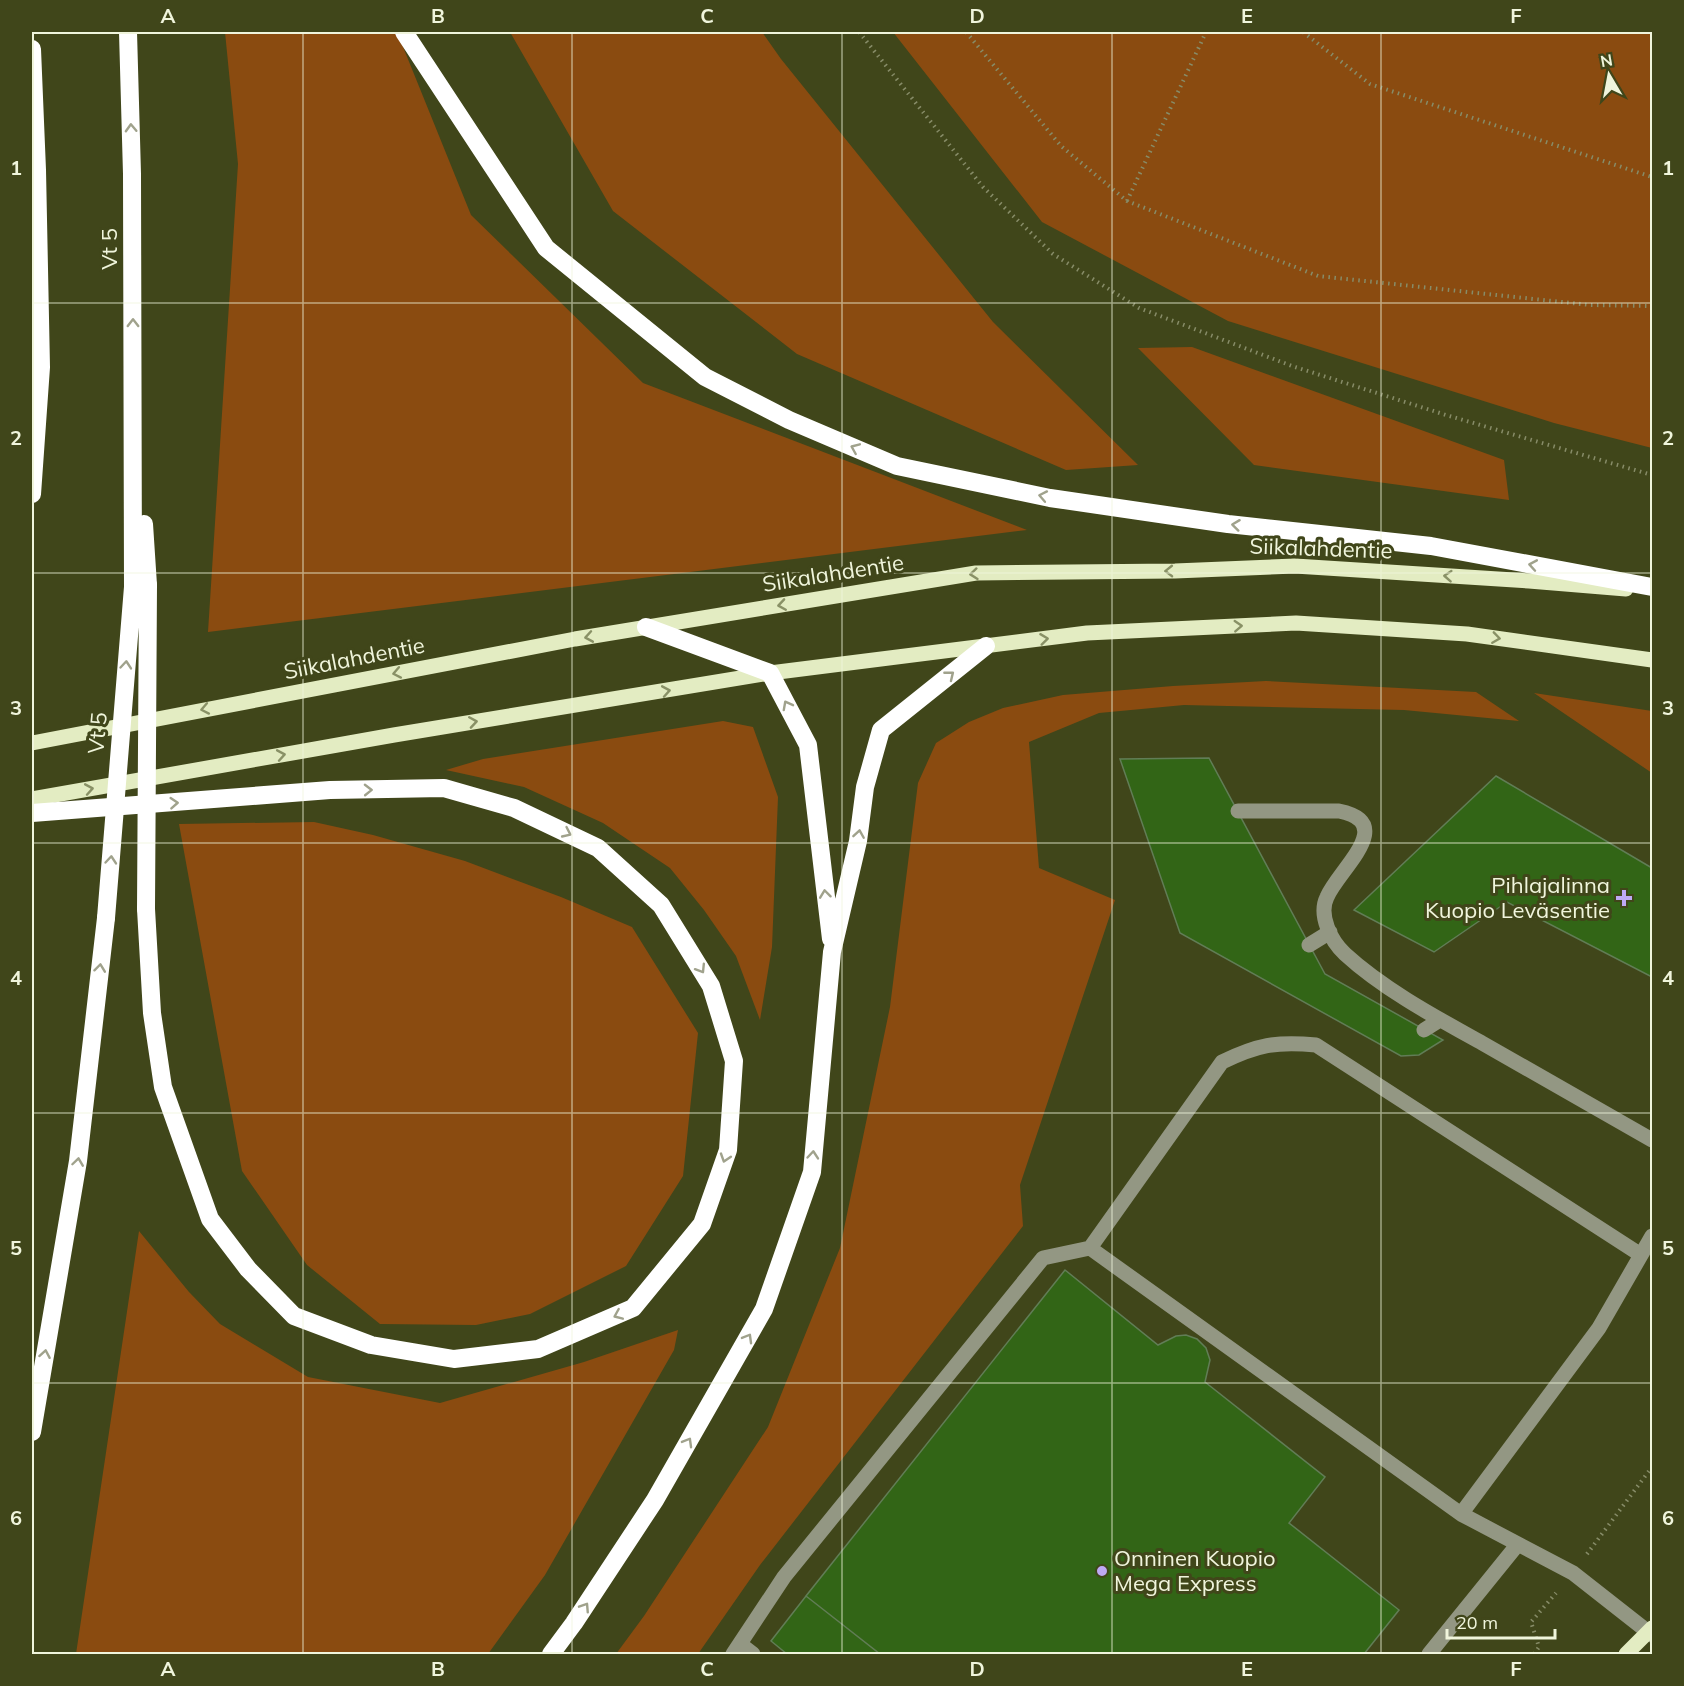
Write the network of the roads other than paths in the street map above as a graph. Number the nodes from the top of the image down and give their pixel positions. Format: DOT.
graph roads {
  1 [pos="128,32"];
  2 [pos="404,32"];
  3 [pos="32,49"];
  4 [pos="32,494"];
  5 [pos="140,586"];
  6 [pos="1653,587"];
  7 [pos="1653,592"];
  8 [pos="646,627"];
  9 [pos="986,646"];
  10 [pos="1653,660"];
  11 [pos="770,673"];
  12 [pos="32,743"];
  13 [pos="32,799"];
  14 [pos="1238,812"];
  15 [pos="32,813"];
  16 [pos="1330,932"];
  17 [pos="1309,945"];
  18 [pos="832,952"];
  19 [pos="1440,1020"];
  20 [pos="1424,1030"];
  21 [pos="1653,1140"];
  22 [pos="1653,1236"];
  23 [pos="1090,1248"];
  24 [pos="1641,1255"];
  25 [pos="32,1432"];
  26 [pos="1461,1514"];
  27 [pos="1518,1544"];
  28 [pos="1651,1631"];
  29 [pos="736,1649"];
  30 [pos="550,1654"];
  31 [pos="753,1654"];
  32 [pos="1429,1654"];
  33 [pos="1626,1654"];
  5 -- 1 [label="highway, Vt 5, one-way"];
  6 -- 2 [label="highway, one-way"];
  3 -- 4 [label="highway"];
  15 -- 5 [label="highway, one-way, bridge"];
  25 -- 5 [label="highway, Vt 5, one-way, bridge"];
  7 -- 8 [label="main road, Siikalahdentie, one-way"];
  8 -- 11 [label="highway"];
  8 -- 12 [label="main road, Siikalahdentie, one-way"];
  9 -- 10 [label="main road, one-way"];
  9 -- 11 [label="main road"];
  18 -- 9 [label="highway, one-way"];
  13 -- 11 [label="main road, one-way"];
  18 -- 11 [label="highway, one-way"];
  14 -- 16 [label="lane"];
  16 -- 17 [label="lane"];
  16 -- 19 [label="lane"];
  30 -- 18 [label="highway, one-way"];
  19 -- 20 [label="lane"];
  19 -- 21 [label="lane"];
  22 -- 24 [label="lane"];
  23 -- 24 [label="lane"];
  23 -- 26 [label="lane"];
  23 -- 29 [label="lane"];
  24 -- 26 [label="lane"];
  26 -- 27 [label="lane"];
  27 -- 28 [label="lane"];
  27 -- 32 [label="lane"];
  28 -- 33 [label="main road"];
  29 -- 31 [label="lane"];
}
